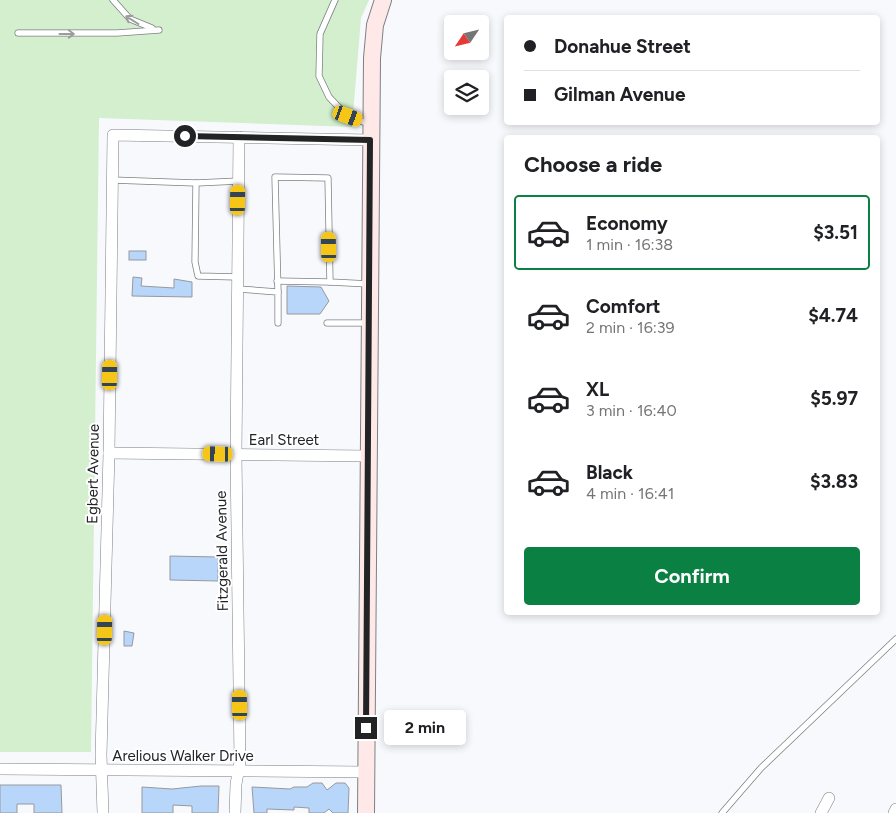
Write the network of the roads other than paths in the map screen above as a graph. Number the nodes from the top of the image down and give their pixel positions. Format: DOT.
graph roads {
  1 [pos="113,0"];
  2 [pos="335,0"];
  3 [pos="383,0"];
  4 [pos="18,33"];
  5 [pos="371,125"];
  6 [pos="239,137"];
  7 [pos="112,180"];
  8 [pos="239,181"];
  9 [pos="196,182"];
  10 [pos="277,281"];
  11 [pos="330,282"];
  12 [pos="238,283"];
  13 [pos="370,284"];
  14 [pos="278,292"];
  15 [pos="278,323"];
  16 [pos="327,323"];
  17 [pos="370,323"];
  18 [pos="109,453"];
  19 [pos="236,455"];
  20 [pos="368,456"];
  21 [pos="896,639"];
  22 [pos="0,769"];
  23 [pos="103,771"];
  24 [pos="239,771"];
  25 [pos="366,772"];
  26 [pos="829,798"];
  27 [pos="896,809"];
  28 [pos="103,813"];
  29 [pos="236,813"];
  30 [pos="366,813"];
  31 [pos="722,813"];
  32 [pos="821,813"];
  33 [pos="894,813"];
  4 -- 1 [label="lane, one-way"];
  2 -- 5 [label="lane"];
  3 -- 5 [label="street"];
  5 -- 6 [label="street"];
  5 -- 13 [label="street"];
  6 -- 7 [label="street, Egbert Avenue"];
  6 -- 8 [label="street, Fitzgerald Avenue"];
  7 -- 9 [label="lane"];
  7 -- 18 [label="street, Egbert Avenue"];
  8 -- 9 [label="lane"];
  8 -- 12 [label="street, Fitzgerald Avenue"];
  9 -- 12 [label="lane"];
  10 -- 11 [label="lane"];
  10 -- 11 [label="lane"];
  10 -- 14 [label="lane"];
  11 -- 13 [label="lane"];
  12 -- 14 [label="lane"];
  12 -- 19 [label="street, Fitzgerald Avenue"];
  13 -- 17 [label="street"];
  14 -- 15 [label="lane"];
  16 -- 17 [label="lane"];
  17 -- 20 [label="street"];
  18 -- 19 [label="street, Earl Street"];
  18 -- 23 [label="street, Egbert Avenue"];
  19 -- 20 [label="street, Earl Street"];
  19 -- 24 [label="street, Fitzgerald Avenue"];
  20 -- 25 [label="street"];
  21 -- 31 [label="lane"];
  22 -- 23 [label="street, Arelious Walker Drive"];
  23 -- 24 [label="street, Arelious Walker Drive"];
  23 -- 28 [label="street, Egbert Avenue"];
  24 -- 25 [label="street, Arelious Walker Drive"];
  24 -- 29 [label="street, Fitzgerald Avenue"];
  25 -- 30 [label="street"];
  26 -- 32 [label="street"];
  27 -- 33 [label="street"];
}
